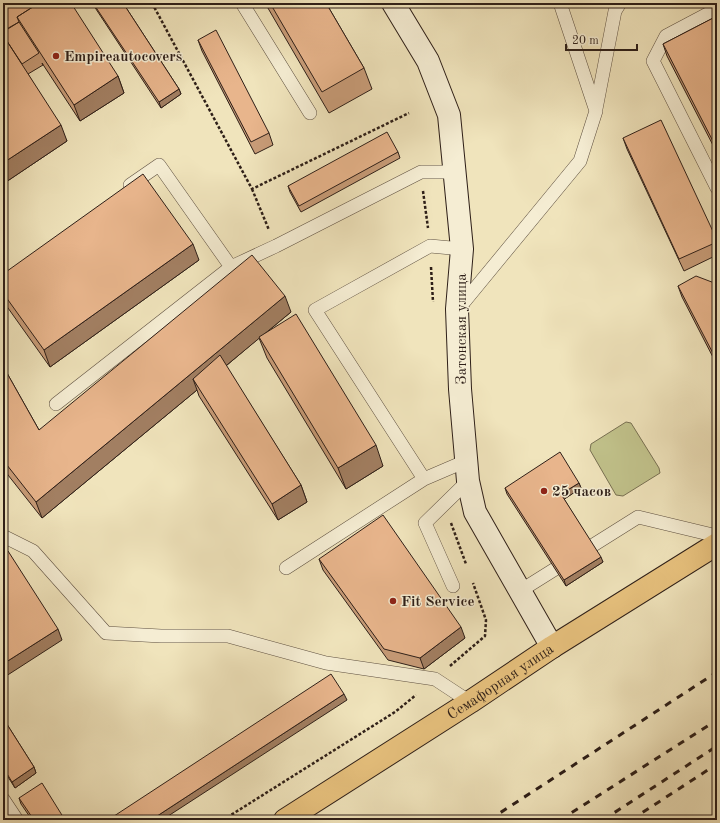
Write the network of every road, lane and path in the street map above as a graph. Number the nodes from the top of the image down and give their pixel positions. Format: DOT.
graph roads {
  1 [pos="152,3"];
  2 [pos="242,3"];
  3 [pos="394,3"];
  4 [pos="560,3"];
  5 [pos="620,3"];
  6 [pos="717,9"];
  7 [pos="596,111"];
  8 [pos="310,113"];
  9 [pos="409,113"];
  10 [pos="421,172"];
  11 [pos="456,172"];
  12 [pos="717,188"];
  13 [pos="252,190"];
  14 [pos="120,192"];
  15 [pos="276,246"];
  16 [pos="430,246"];
  17 [pos="462,250"];
  18 [pos="231,267"];
  19 [pos="433,308"];
  20 [pos="458,309"];
  21 [pos="56,404"];
  22 [pos="467,471"];
  23 [pos="424,478"];
  24 [pos="444,503"];
  25 [pos="3,536"];
  26 [pos="717,536"];
  27 [pos="717,544"];
  28 [pos="286,568"];
  29 [pos="468,569"];
  30 [pos="470,576"];
  31 [pos="453,586"];
  32 [pos="520,590"];
  33 [pos="552,647"];
  34 [pos="435,679"];
  35 [pos="470,702"];
  36 [pos="3,799"];
  37 [pos="17,820"];
  38 [pos="223,820"];
  39 [pos="285,820"];
  1 -- 13 [label="path"];
  2 -- 8 [label="lane"];
  3 -- 11 [label="main road, Затонская улица"];
  4 -- 7 [label="lane"];
  5 -- 7 [label="lane"];
  6 -- 12 [label="lane"];
  7 -- 20 [label="lane"];
  9 -- 13 [label="path"];
  10 -- 11 [label="lane"];
  10 -- 15 [label="lane"];
  10 -- 16 [label="path"];
  11 -- 17 [label="main road, Затонская улица"];
  13 -- 15 [label="path"];
  14 -- 18 [label="lane"];
  15 -- 18 [label="lane"];
  16 -- 17 [label="lane"];
  16 -- 19 [label="path"];
  16 -- 23 [label="lane"];
  17 -- 20 [label="main road, Затонская улица"];
  18 -- 21 [label="lane"];
  20 -- 22 [label="main road, Затонская улица"];
  22 -- 23 [label="lane"];
  22 -- 24 [label="lane"];
  22 -- 32 [label="main road, Затонская улица"];
  23 -- 28 [label="lane"];
  24 -- 29 [label="path"];
  24 -- 31 [label="lane"];
  25 -- 34 [label="lane"];
  26 -- 32 [label="lane"];
  27 -- 33 [label="highway, Семафорная улица"];
  30 -- 34 [label="path"];
  32 -- 33 [label="main road, Затонская улица"];
  33 -- 35 [label="highway, Семафорная улица"];
  34 -- 35 [label="lane"];
  34 -- 38 [label="path"];
  35 -- 39 [label="highway, Семафорная улица"];
  36 -- 37 [label="lane"];
}
